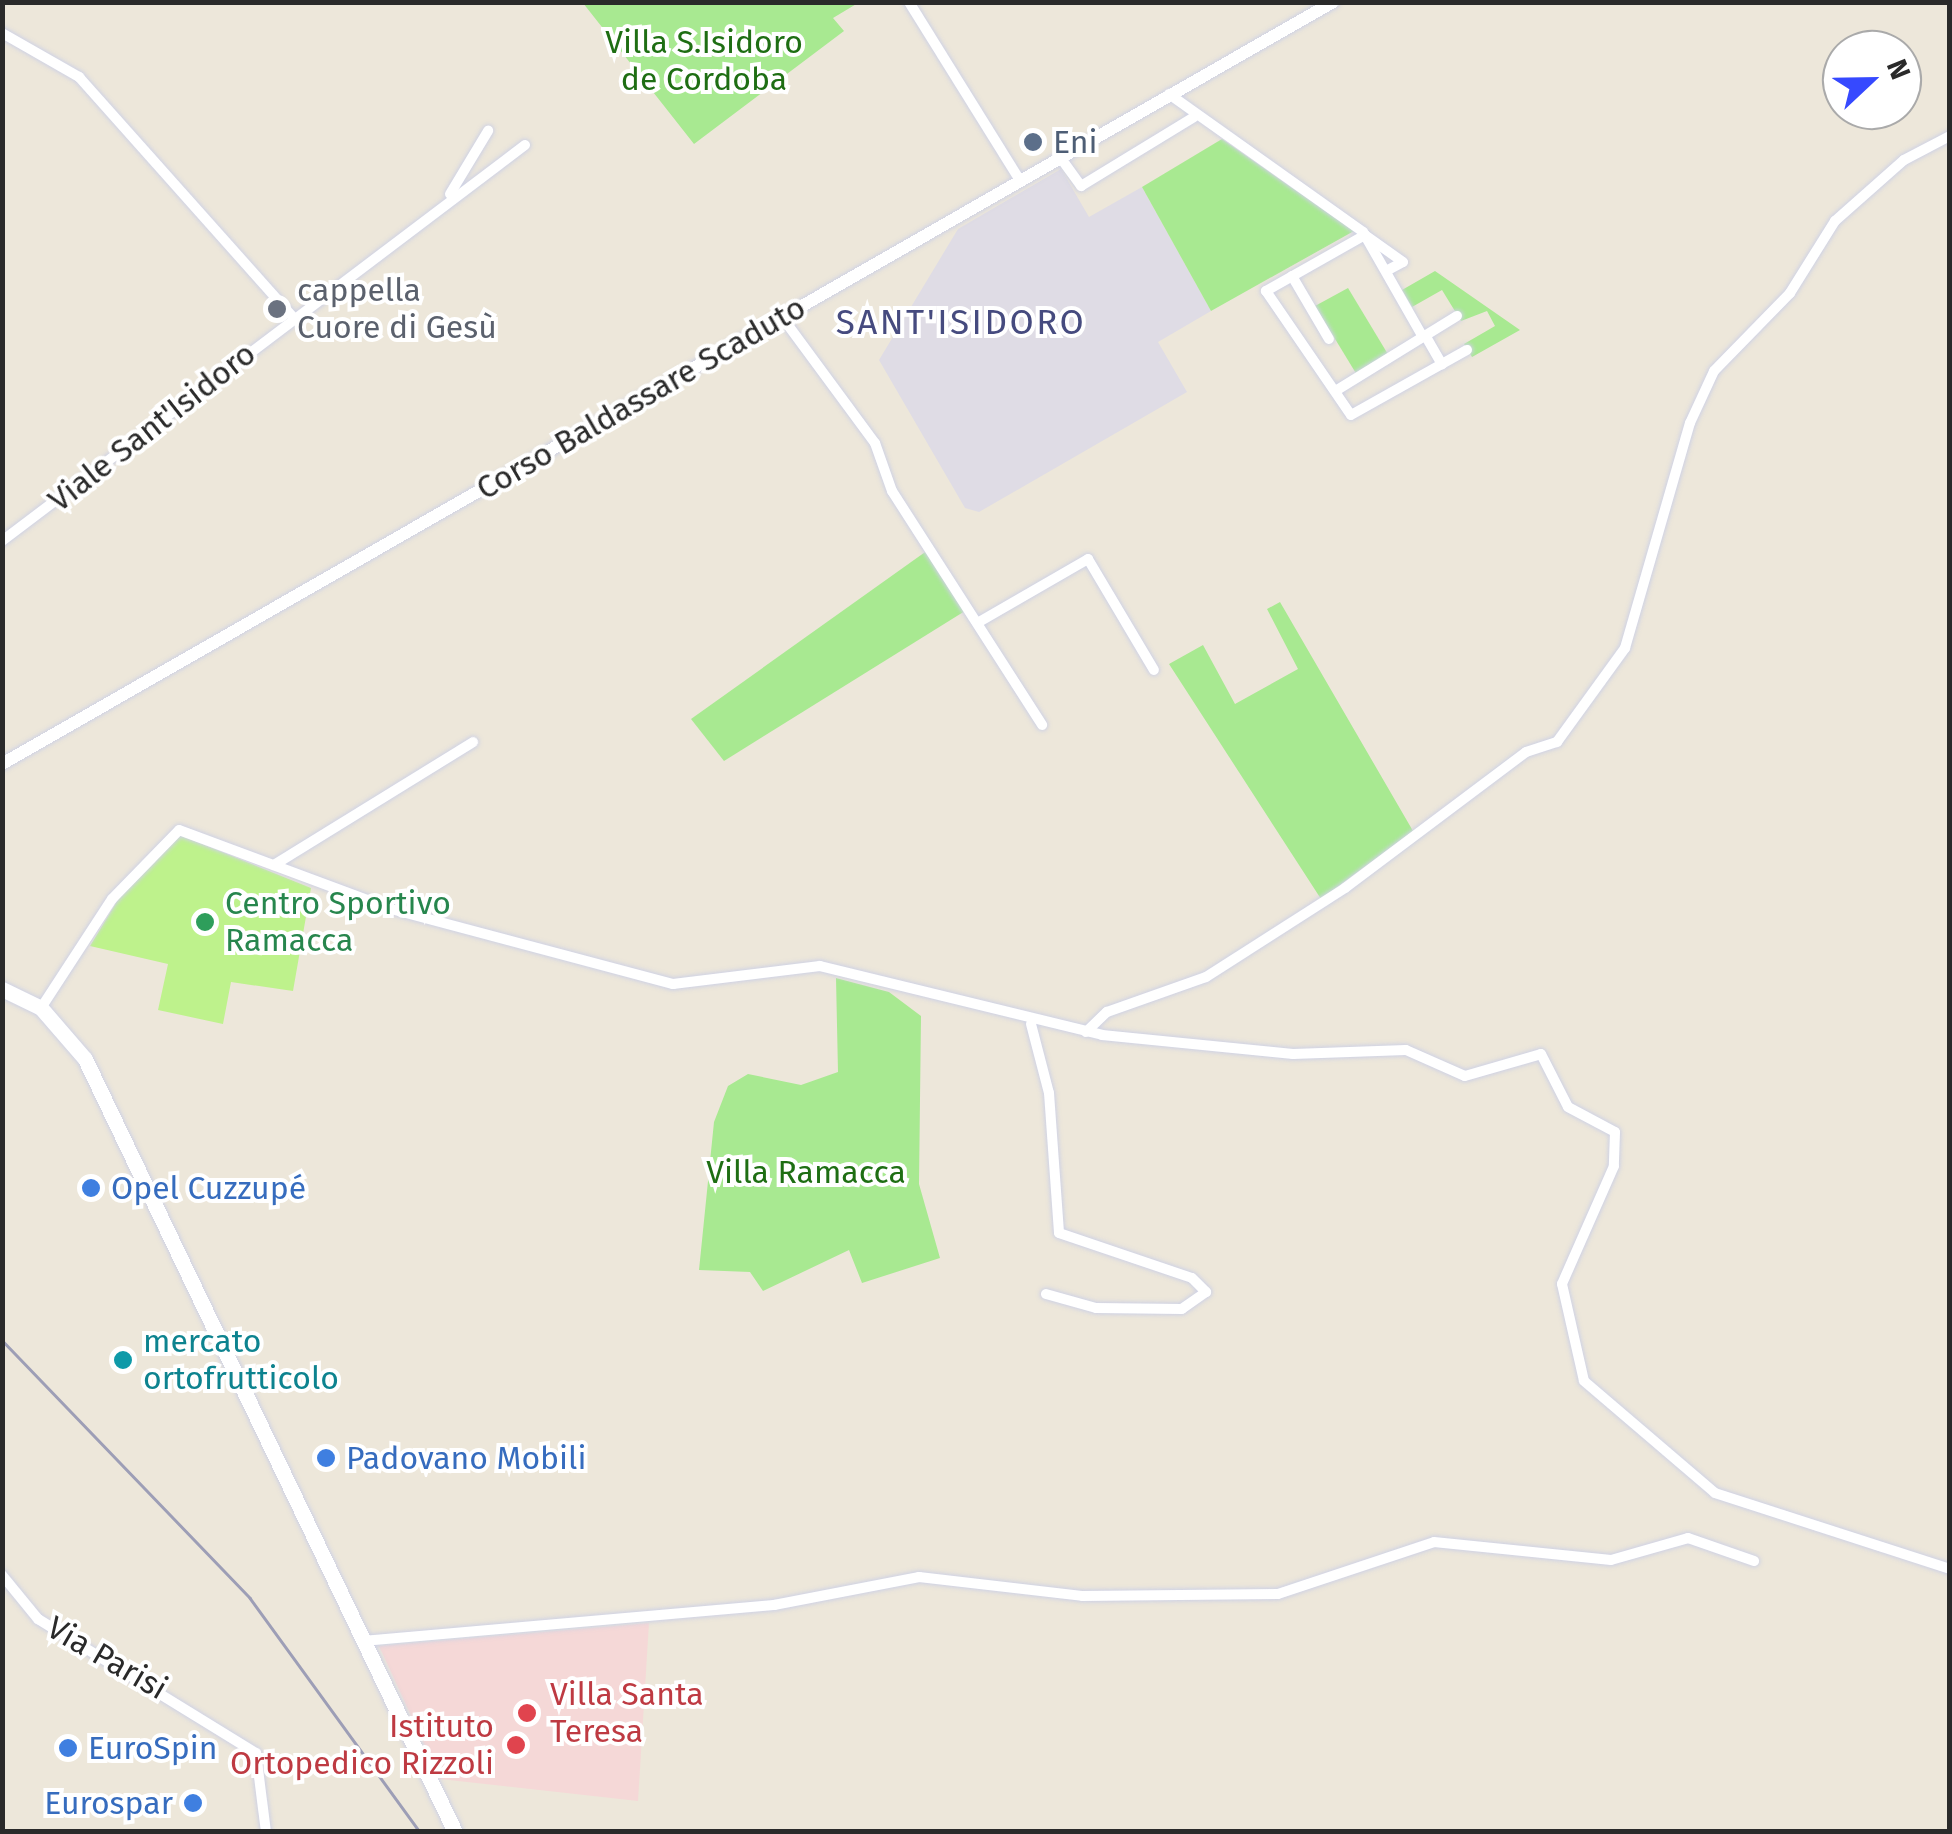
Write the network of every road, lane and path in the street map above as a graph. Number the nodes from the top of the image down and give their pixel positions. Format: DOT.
graph roads {
  1 [pos="909,2"];
  2 [pos="1333,2"];
  3 [pos="2,33"];
  4 [pos="1169,94"];
  5 [pos="1194,117"];
  6 [pos="488,131"];
  7 [pos="1950,136"];
  8 [pos="525,145"];
  9 [pos="1060,157"];
  10 [pos="1020,180"];
  11 [pos="443,202"];
  12 [pos="1365,235"];
  13 [pos="1386,271"];
  14 [pos="1292,276"];
  15 [pos="782,316"];
  16 [pos="1457,316"];
  17 [pos="294,318"];
  18 [pos="1424,336"];
  19 [pos="1329,339"];
  20 [pos="1467,350"];
  21 [pos="1442,364"];
  22 [pos="1336,390"];
  23 [pos="2,542"];
  24 [pos="979,622"];
  25 [pos="1154,670"];
  26 [pos="1042,725"];
  27 [pos="473,742"];
  28 [pos="2,764"];
  29 [pos="274,865"];
  30 [pos="2,988"];
  31 [pos="42,1008"];
  32 [pos="1031,1024"];
  33 [pos="1086,1032"];
  34 [pos="1046,1294"];
  35 [pos="1754,1561"];
  36 [pos="1950,1569"];
  37 [pos="2,1574"];
  38 [pos="362,1641"];
  39 [pos="266,1832"];
  40 [pos="455,1832"];
  1 -- 10 [label="street"];
  2 -- 4 [label="street, Corso Baldassare Scaduto"];
  3 -- 17 [label="street"];
  4 -- 5 [label="street"];
  4 -- 9 [label="street, Corso Baldassare Scaduto"];
  5 -- 9 [label="street"];
  5 -- 12 [label="street"];
  6 -- 11 [label="street, Viale Sant'Isidoro"];
  7 -- 33 [label="street"];
  8 -- 11 [label="street, Viale Sant'Isidoro"];
  9 -- 10 [label="street, Corso Baldassare Scaduto"];
  10 -- 15 [label="street, Corso Baldassare Scaduto"];
  11 -- 17 [label="street, Viale Sant'Isidoro"];
  12 -- 13 [label="street"];
  12 -- 13 [label="street"];
  12 -- 14 [label="street"];
  13 -- 18 [label="street"];
  14 -- 19 [label="street"];
  14 -- 22 [label="street"];
  15 -- 24 [label="street"];
  15 -- 28 [label="street, Corso Baldassare Scaduto"];
  16 -- 18 [label="street"];
  17 -- 23 [label="street, Viale Sant'Isidoro"];
  18 -- 21 [label="street"];
  18 -- 22 [label="street"];
  20 -- 21 [label="street"];
  21 -- 22 [label="street"];
  24 -- 25 [label="street"];
  24 -- 26 [label="street"];
  27 -- 29 [label="street"];
  29 -- 31 [label="street"];
  29 -- 32 [label="street"];
  30 -- 31 [label="main road"];
  31 -- 38 [label="main road"];
  32 -- 33 [label="street"];
  32 -- 34 [label="street"];
  33 -- 36 [label="street"];
  35 -- 38 [label="street"];
  37 -- 39 [label="street, Via Parisi"];
  38 -- 40 [label="main road"];
}
